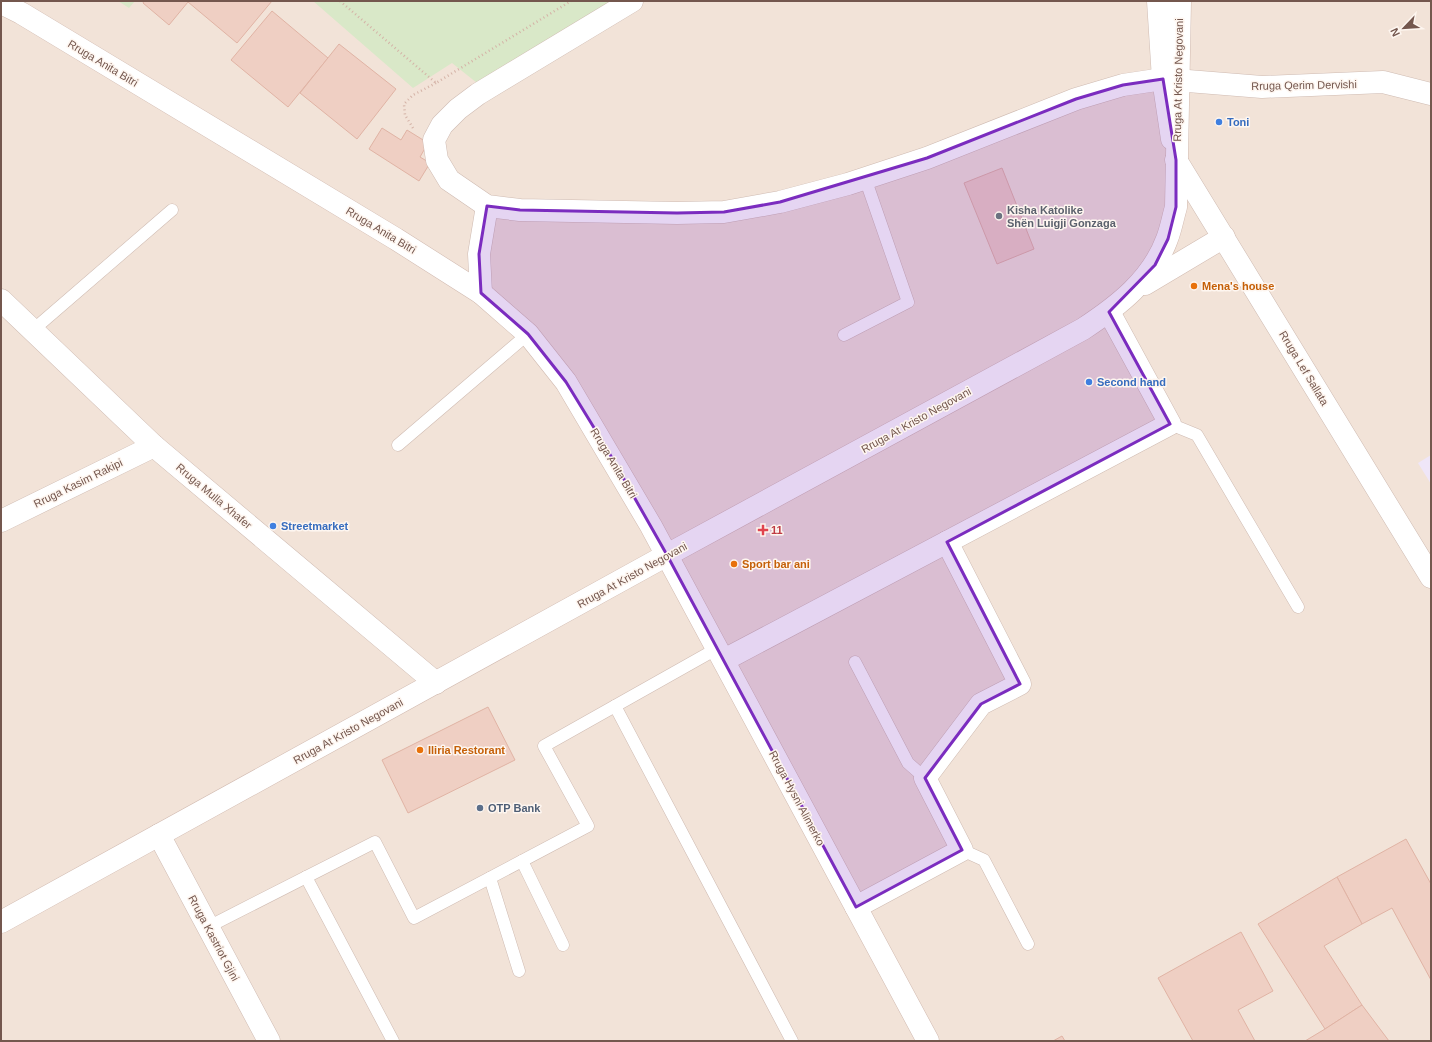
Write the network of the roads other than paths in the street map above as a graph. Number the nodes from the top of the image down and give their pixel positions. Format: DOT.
graph roads {
  1 [pos="632,1"];
  2 [pos="1158,1"];
  3 [pos="1180,1"];
  4 [pos="1,3"];
  5 [pos="1170,80"];
  6 [pos="1431,94"];
  7 [pos="1176,160"];
  8 [pos="865,178"];
  9 [pos="487,206"];
  10 [pos="172,210"];
  11 [pos="1224,237"];
  12 [pos="1134,290"];
  13 [pos="481,293"];
  14 [pos="1,300"];
  15 [pos="1109,312"];
  16 [pos="32,330"];
  17 [pos="528,334"];
  18 [pos="844,335"];
  19 [pos="1170,424"];
  20 [pos="398,445"];
  21 [pos="154,446"];
  22 [pos="1,521"];
  23 [pos="947,542"];
  24 [pos="667,555"];
  25 [pos="1431,577"];
  26 [pos="1298,607"];
  27 [pos="721,654"];
  28 [pos="855,662"];
  29 [pos="436,683"];
  30 [pos="615,706"];
  31 [pos="925,778"];
  32 [pos="159,835"];
  33 [pos="962,850"];
  34 [pos="522,861"];
  35 [pos="306,877"];
  36 [pos="490,878"];
  37 [pos="856,908"];
  38 [pos="1,922"];
  39 [pos="208,927"];
  40 [pos="563,944"];
  41 [pos="1028,944"];
  42 [pos="519,971"];
  43 [pos="269,1041"];
  44 [pos="393,1041"];
  45 [pos="792,1041"];
  46 [pos="928,1041"];
  1 -- 9 [label="street"];
  2 -- 5 [label="street, Rruga At Kristo Negovani"];
  3 -- 5 [label="street, Rruga At Kristo Negovani"];
  4 -- 13 [label="street, Rruga Anita Bitri"];
  5 -- 6 [label="street, Rruga Qerim Dervishi"];
  5 -- 7 [label="street, Rruga At Kristo Negovani"];
  5 -- 8 [label="street, Rruga Qerim Dervishi"];
  7 -- 11 [label="street, Rruga Lef Sallata"];
  7 -- 12 [label="street, Rruga At Kristo Negovani"];
  8 -- 9 [label="street, Rruga Qerim Dervishi"];
  8 -- 18 [label="lane"];
  9 -- 13 [label="street"];
  10 -- 16 [label="lane"];
  11 -- 12 [label="street"];
  11 -- 25 [label="street, Rruga Lef Sallata"];
  12 -- 15 [label="street, Rruga At Kristo Negovani"];
  13 -- 17 [label="street, Rruga Anita Bitri"];
  14 -- 16 [label="street, Rruga Mulla Xhafer"];
  15 -- 19 [label="street"];
  15 -- 24 [label="street, Rruga At Kristo Negovani"];
  16 -- 21 [label="street, Rruga Mulla Xhafer"];
  17 -- 20 [label="lane"];
  17 -- 24 [label="street, Rruga Anita Bitri"];
  19 -- 23 [label="street"];
  19 -- 26 [label="lane"];
  21 -- 22 [label="street, Rruga Kasim Rakipi"];
  21 -- 29 [label="street, Rruga Mulla Xhafer"];
  23 -- 27 [label="street"];
  23 -- 31 [label="street"];
  24 -- 27 [label="street, Rruga Hysni Alimerko"];
  24 -- 29 [label="street, Rruga At Kristo Negovani"];
  27 -- 30 [label="lane"];
  27 -- 37 [label="street, Rruga Hysni Alimerko"];
  28 -- 31 [label="lane"];
  29 -- 32 [label="street, Rruga At Kristo Negovani"];
  30 -- 34 [label="lane"];
  30 -- 45 [label="lane"];
  31 -- 33 [label="street"];
  32 -- 38 [label="street, Rruga At Kristo Negovani"];
  32 -- 39 [label="street, Rruga Kastriot Gjini"];
  33 -- 37 [label="street"];
  33 -- 41 [label="lane"];
  34 -- 36 [label="lane"];
  34 -- 40 [label="lane"];
  35 -- 36 [label="lane"];
  35 -- 39 [label="lane"];
  35 -- 44 [label="lane"];
  36 -- 42 [label="lane"];
  37 -- 46 [label="street, Rruga Hysni Alimerko"];
  39 -- 43 [label="street, Rruga Kastriot Gjini"];
}
